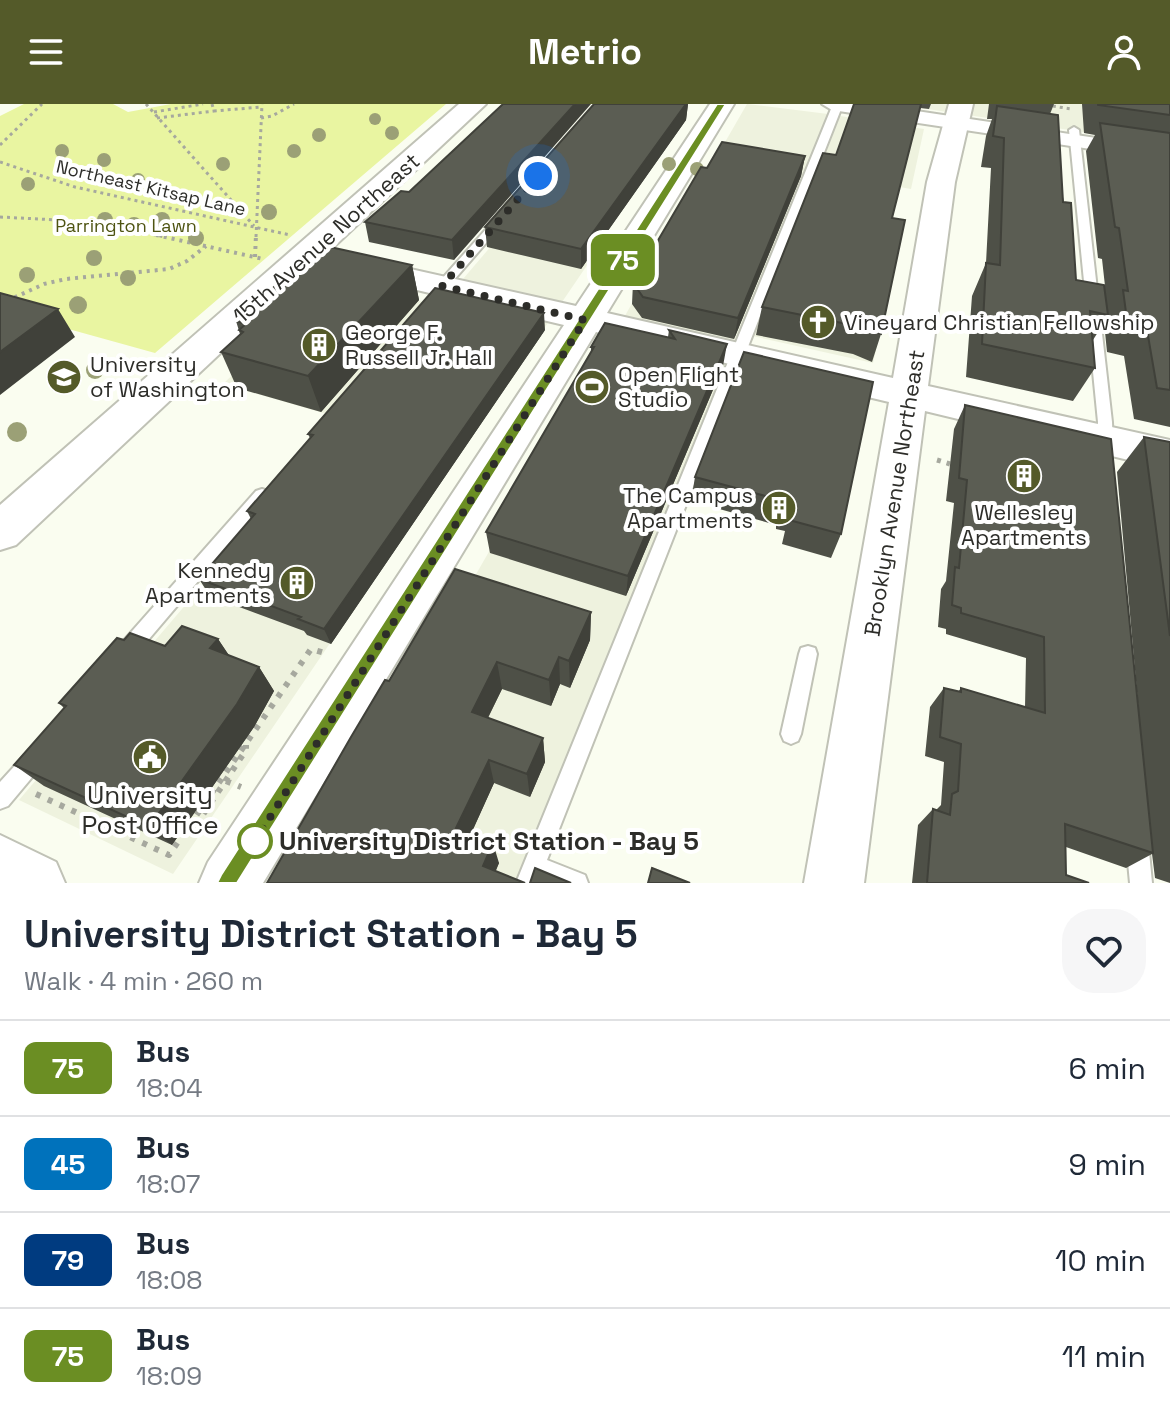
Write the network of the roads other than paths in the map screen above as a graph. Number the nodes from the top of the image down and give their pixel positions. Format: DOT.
graph roads {
  1 [pos="474,104"];
  2 [pos="722,104"];
  3 [pos="836,104"];
  4 [pos="959,114"];
  5 [pos="1075,136"];
  6 [pos="1170,155"];
  7 [pos="507,212"];
  8 [pos="302,245"];
  9 [pos="431,299"];
  10 [pos="585,320"];
  11 [pos="736,356"];
  12 [pos="908,395"];
  13 [pos="1105,450"];
  14 [pos="1170,455"];
  15 [pos="276,479"];
  16 [pos="0,532"];
  17 [pos="808,654"];
  18 [pos="112,669"];
  19 [pos="791,734"];
  20 [pos="51,739"];
  21 [pos="0,798"];
  22 [pos="1135,821"];
  23 [pos="0,865"];
  24 [pos="531,874"];
  25 [pos="35,883"];
  26 [pos="229,883"];
  27 [pos="577,883"];
  28 [pos="834,883"];
  29 [pos="1141,883"];
  1 -- 8 [label="main road, 15th Avenue Northeast"];
  2 -- 10 [label="street"];
  3 -- 4 [label="street"];
  3 -- 11 [label="lane"];
  4 -- 5 [label="street"];
  4 -- 12 [label="street, Brooklyn Avenue Northeast"];
  5 -- 6 [label="street"];
  5 -- 13 [label="lane"];
  7 -- 9 [label="lane"];
  8 -- 9 [label="street"];
  8 -- 16 [label="main road, 15th Avenue Northeast"];
  9 -- 10 [label="street"];
  10 -- 11 [label="street"];
  10 -- 26 [label="street"];
  11 -- 12 [label="street"];
  11 -- 24 [label="lane"];
  12 -- 13 [label="street"];
  12 -- 28 [label="street, Brooklyn Avenue Northeast"];
  13 -- 14 [label="street"];
  15 -- 18 [label="lane"];
  17 -- 19 [label="lane"];
  20 -- 21 [label="lane"];
  22 -- 29 [label="lane"];
  23 -- 25 [label="street"];
  24 -- 27 [label="lane"];
}
